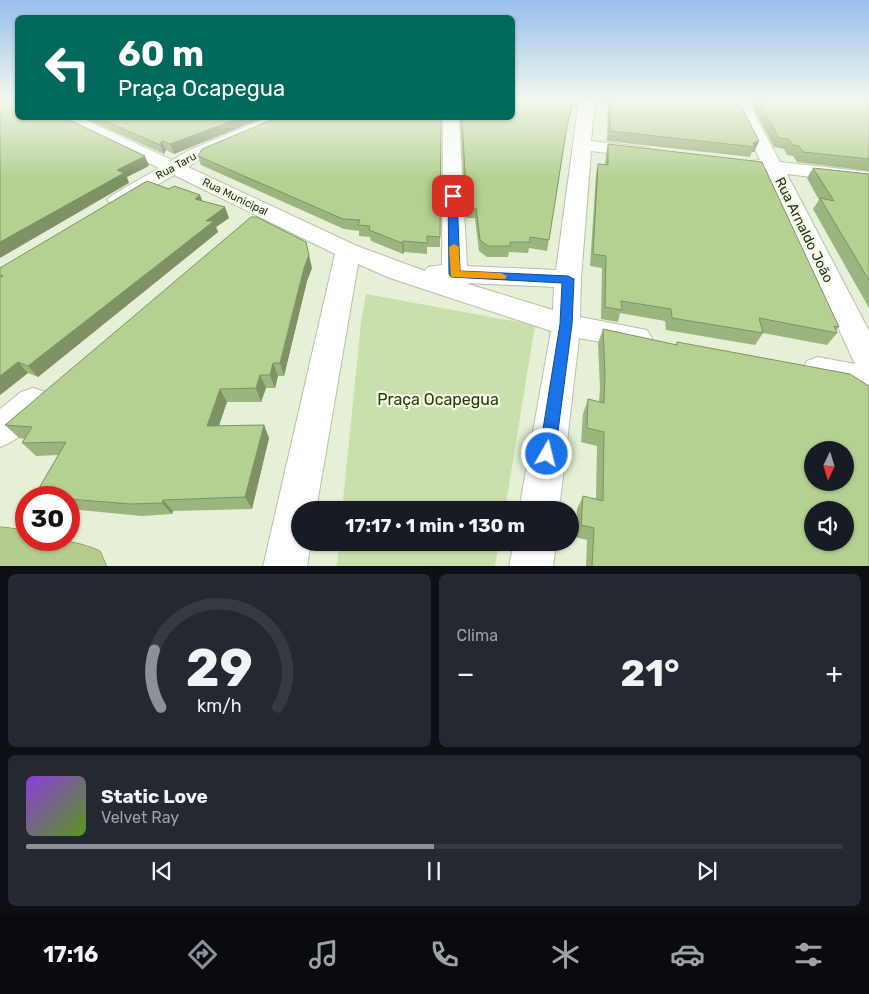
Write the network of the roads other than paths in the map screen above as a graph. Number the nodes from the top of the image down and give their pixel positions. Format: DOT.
graph roads {
  1 [pos="87,126"];
  2 [pos="261,126"];
  3 [pos="451,126"];
  4 [pos="584,126"];
  5 [pos="753,126"];
  6 [pos="582,145"];
  7 [pos="658,154"];
  8 [pos="744,163"];
  9 [pos="772,166"];
  10 [pos="173,167"];
  11 [pos="869,178"];
  12 [pos="99,211"];
  13 [pos="348,251"];
  14 [pos="568,279"];
  15 [pos="455,282"];
  16 [pos="566,324"];
  17 [pos="668,343"];
  18 [pos="869,360"];
  19 [pos="792,366"];
  20 [pos="869,380"];
  21 [pos="53,386"];
  22 [pos="0,430"];
  23 [pos="540,501"];
  24 [pos="0,549"];
  25 [pos="534,551"];
  26 [pos="84,566"];
  27 [pos="285,566"];
  28 [pos="532,566"];
  1 -- 10 [label="street, Rua Municipal"];
  2 -- 10 [label="street, Rua Taru"];
  3 -- 15 [label="street"];
  4 -- 6 [label="street"];
  5 -- 9 [label="street, Rua Arnaldo João"];
  6 -- 7 [label="street"];
  6 -- 14 [label="street"];
  8 -- 9 [label="street"];
  9 -- 11 [label="street"];
  9 -- 18 [label="street, Rua Arnaldo João"];
  10 -- 12 [label="street, Rua Taru"];
  10 -- 13 [label="street, Rua Municipal"];
  13 -- 15 [label="street"];
  13 -- 27 [label="street"];
  14 -- 15 [label="street"];
  14 -- 16 [label="street"];
  15 -- 16 [label="street"];
  16 -- 17 [label="street"];
  16 -- 23 [label="street"];
  19 -- 20 [label="street"];
  21 -- 22 [label="street"];
  24 -- 26 [label="main road"];
  25 -- 28 [label="street"];
}
